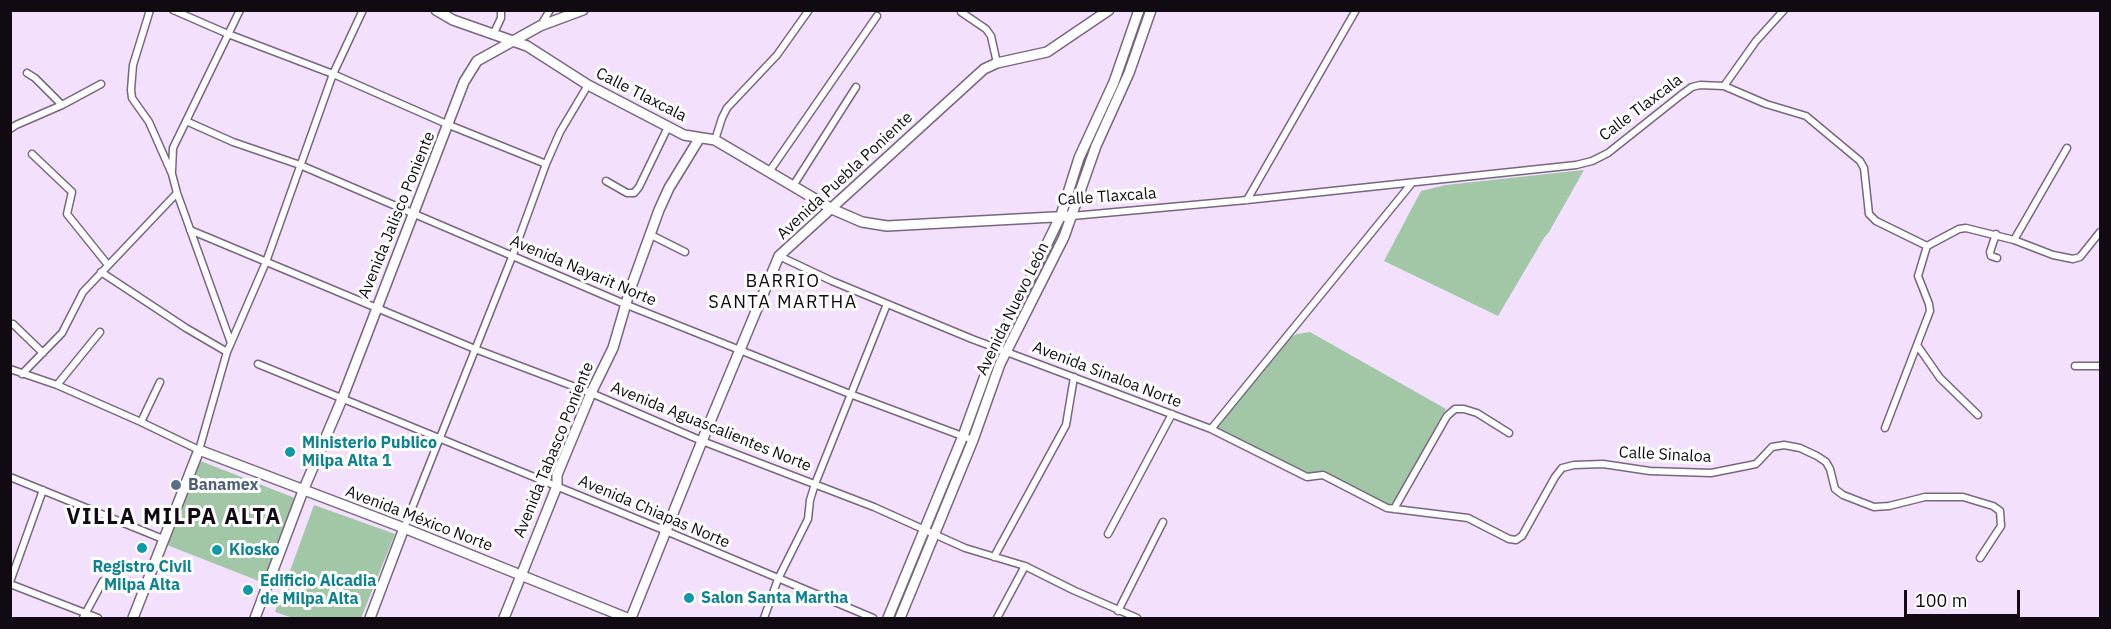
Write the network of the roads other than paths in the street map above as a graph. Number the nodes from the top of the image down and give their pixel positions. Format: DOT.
graph roads {
  1 [pos="150,10"];
  2 [pos="173,10"];
  3 [pos="240,10"];
  4 [pos="363,10"];
  5 [pos="436,10"];
  6 [pos="501,10"];
  7 [pos="550,10"];
  8 [pos="584,10"];
  9 [pos="809,10"];
  10 [pos="1109,10"];
  11 [pos="1139,10"];
  12 [pos="1151,10"];
  13 [pos="1356,10"];
  14 [pos="1784,10"];
  15 [pos="961,12"];
  16 [pos="877,16"];
  17 [pos="540,26"];
  18 [pos="228,34"];
  19 [pos="493,35"];
  20 [pos="513,40"];
  21 [pos="997,63"];
  22 [pos="27,73"];
  23 [pos="333,74"];
  24 [pos="101,84"];
  25 [pos="588,85"];
  26 [pos="1724,86"];
  27 [pos="856,87"];
  28 [pos="62,105"];
  29 [pos="186,121"];
  30 [pos="449,125"];
  31 [pos="668,127"];
  32 [pos="10,129"];
  33 [pos="699,139"];
  34 [pos="715,140"];
  35 [pos="2067,148"];
  36 [pos="32,154"];
  37 [pos="546,164"];
  38 [pos="300,165"];
  39 [pos="769,172"];
  40 [pos="172,174"];
  41 [pos="606,181"];
  42 [pos="1412,183"];
  43 [pos="794,186"];
  44 [pos="177,193"];
  45 [pos="1246,200"];
  46 [pos="832,209"];
  47 [pos="413,214"];
  48 [pos="1061,215"];
  49 [pos="1072,216"];
  50 [pos="190,230"];
  51 [pos="2100,232"];
  52 [pos="1995,234"];
  53 [pos="651,235"];
  54 [pos="2014,240"];
  55 [pos="1927,246"];
  56 [pos="685,252"];
  57 [pos="512,256"];
  58 [pos="779,256"];
  59 [pos="1996,258"];
  60 [pos="266,262"];
  61 [pos="108,265"];
  62 [pos="101,272"];
  63 [pos="887,304"];
  64 [pos="627,305"];
  65 [pos="376,307"];
  66 [pos="13,324"];
  67 [pos="99,332"];
  68 [pos="231,343"];
  69 [pos="1917,345"];
  70 [pos="996,347"];
  71 [pos="474,349"];
  72 [pos="739,349"];
  73 [pos="1006,351"];
  74 [pos="227,352"];
  75 [pos="43,353"];
  76 [pos="258,364"];
  77 [pos="2075,366"];
  78 [pos="2100,366"];
  79 [pos="10,369"];
  80 [pos="22,374"];
  81 [pos="1074,377"];
  82 [pos="160,382"];
  83 [pos="57,385"];
  84 [pos="591,393"];
  85 [pos="850,394"];
  86 [pos="342,399"];
  87 [pos="1172,414"];
  88 [pos="1978,415"];
  89 [pos="141,422"];
  90 [pos="1885,428"];
  91 [pos="1211,429"];
  92 [pos="1509,433"];
  93 [pos="963,436"];
  94 [pos="440,439"];
  95 [pos="973,440"];
  96 [pos="702,441"];
  97 [pos="199,450"];
  98 [pos="10,477"];
  99 [pos="815,484"];
  100 [pos="557,486"];
  101 [pos="43,490"];
  102 [pos="303,491"];
  103 [pos="1391,509"];
  104 [pos="1162,522"];
  105 [pos="404,528"];
  106 [pos="666,531"];
  107 [pos="929,532"];
  108 [pos="1108,534"];
  109 [pos="163,539"];
  110 [pos="993,557"];
  111 [pos="1980,558"];
  112 [pos="1025,566"];
  113 [pos="520,575"];
  114 [pos="778,579"];
  115 [pos="103,581"];
  116 [pos="10,583"];
  117 [pos="1118,610"];
  118 [pos="85,616"];
  119 [pos="98,618"];
  120 [pos="133,618"];
  121 [pos="255,618"];
  122 [pos="370,618"];
  123 [pos="504,618"];
  124 [pos="627,618"];
  125 [pos="632,618"];
  126 [pos="764,618"];
  127 [pos="873,618"];
  128 [pos="888,618"];
  129 [pos="900,618"];
  130 [pos="997,618"];
  131 [pos="1137,618"];
  1 -- 40 [label="street"];
  2 -- 18 [label="street"];
  3 -- 18 [label="street"];
  4 -- 23 [label="street"];
  5 -- 19 [label="street, Calle Tlaxcala"];
  6 -- 19 [label="street"];
  7 -- 17 [label="street"];
  8 -- 17 [label="street, Avenida Jalisco Poniente"];
  9 -- 34 [label="street"];
  10 -- 21 [label="street, Avenida Puebla Poniente"];
  11 -- 48 [label="street, Avenida Nuevo León"];
  12 -- 49 [label="street, Avenida Nuevo León"];
  13 -- 45 [label="street"];
  14 -- 26 [label="street"];
  15 -- 21 [label="street"];
  16 -- 39 [label="street"];
  17 -- 20 [label="street, Avenida Jalisco Poniente"];
  18 -- 23 [label="street"];
  18 -- 29 [label="street"];
  19 -- 20 [label="street, Calle Tlaxcala"];
  20 -- 25 [label="street, Calle Tlaxcala"];
  20 -- 30 [label="street, Avenida Jalisco Poniente"];
  21 -- 46 [label="street, Avenida Puebla Poniente"];
  22 -- 28 [label="street"];
  23 -- 30 [label="street"];
  23 -- 38 [label="street"];
  24 -- 28 [label="street"];
  25 -- 31 [label="street, Calle Tlaxcala"];
  25 -- 37 [label="street"];
  26 -- 42 [label="street, Calle Tlaxcala"];
  26 -- 55 [label="street"];
  27 -- 43 [label="street"];
  28 -- 32 [label="street"];
  29 -- 38 [label="street, Avenida Nayarit Norte"];
  29 -- 40 [label="street"];
  30 -- 37 [label="street"];
  30 -- 47 [label="street, Avenida Jalisco Poniente"];
  31 -- 33 [label="street, Calle Tlaxcala"];
  31 -- 41 [label="street"];
  33 -- 34 [label="street, Calle Tlaxcala"];
  33 -- 53 [label="street, Avenida Tabasco Poniente"];
  34 -- 39 [label="street, Calle Tlaxcala"];
  35 -- 54 [label="street"];
  36 -- 61 [label="street"];
  37 -- 57 [label="street"];
  38 -- 47 [label="street, Avenida Nayarit Norte"];
  38 -- 60 [label="street"];
  39 -- 43 [label="street, Calle Tlaxcala"];
  40 -- 44 [label="street"];
  42 -- 45 [label="street, Calle Tlaxcala"];
  42 -- 91 [label="street"];
  43 -- 46 [label="street, Calle Tlaxcala"];
  44 -- 50 [label="street"];
  44 -- 61 [label="street"];
  45 -- 49 [label="street, Calle Tlaxcala"];
  46 -- 48 [label="street, Calle Tlaxcala"];
  46 -- 58 [label="street, Avenida Puebla Poniente"];
  47 -- 57 [label="street, Avenida Nayarit Norte"];
  47 -- 65 [label="street, Avenida Jalisco Poniente"];
  48 -- 49 [label="street, Calle Tlaxcala"];
  48 -- 70 [label="street, Avenida Nuevo León"];
  49 -- 73 [label="street, Avenida Nuevo León"];
  50 -- 60 [label="street, Avenida Aguascalientes Norte"];
  50 -- 68 [label="street"];
  51 -- 54 [label="street"];
  52 -- 54 [label="street"];
  52 -- 55 [label="street"];
  52 -- 59 [label="street"];
  53 -- 56 [label="street"];
  53 -- 64 [label="street, Avenida Tabasco Poniente"];
  55 -- 69 [label="street"];
  57 -- 64 [label="street, Avenida Nayarit Norte"];
  57 -- 71 [label="street"];
  58 -- 63 [label="street, Avenida Sinaloa Norte"];
  58 -- 72 [label="street, Avenida Puebla Poniente"];
  60 -- 65 [label="street, Avenida Aguascalientes Norte"];
  60 -- 68 [label="street"];
  61 -- 62 [label="street"];
  62 -- 74 [label="street"];
  62 -- 75 [label="street"];
  63 -- 70 [label="street, Avenida Sinaloa Norte"];
  63 -- 85 [label="street"];
  64 -- 72 [label="street, Avenida Nayarit Norte"];
  64 -- 84 [label="street, Avenida Tabasco Poniente"];
  65 -- 71 [label="street, Avenida Aguascalientes Norte"];
  65 -- 86 [label="street, Avenida Jalisco Poniente"];
  66 -- 75 [label="street"];
  67 -- 83 [label="street"];
  68 -- 74 [label="street"];
  69 -- 88 [label="street"];
  69 -- 90 [label="street"];
  70 -- 73 [label="street, Avenida Sinaloa Norte"];
  70 -- 93 [label="street, Avenida Nuevo León"];
  71 -- 84 [label="street, Avenida Aguascalientes Norte"];
  71 -- 94 [label="street"];
  72 -- 85 [label="street, Avenida Nayarit Norte"];
  72 -- 96 [label="street, Avenida Puebla Poniente"];
  73 -- 81 [label="street, Avenida Sinaloa Norte"];
  73 -- 95 [label="street, Avenida Nuevo León"];
  74 -- 97 [label="street"];
  75 -- 80 [label="street"];
  76 -- 86 [label="street, Avenida Chiapas Norte"];
  77 -- 78 [label="street"];
  79 -- 80 [label="street"];
  80 -- 83 [label="street"];
  81 -- 87 [label="street, Avenida Sinaloa Norte"];
  81 -- 110 [label="street"];
  82 -- 89 [label="street"];
  83 -- 89 [label="street"];
  84 -- 96 [label="street, Avenida Aguascalientes Norte"];
  84 -- 100 [label="street, Avenida Tabasco Poniente"];
  85 -- 93 [label="street, Avenida Nayarit Norte"];
  85 -- 99 [label="street"];
  86 -- 94 [label="street, Avenida Chiapas Norte"];
  86 -- 102 [label="street, Avenida Jalisco Poniente"];
  87 -- 91 [label="street, Avenida Sinaloa Norte"];
  87 -- 108 [label="street"];
  89 -- 97 [label="street"];
  91 -- 103 [label="street, Avenida Sinaloa Norte"];
  92 -- 103 [label="street"];
  93 -- 95 [label="street, Avenida Nayarit Norte"];
  93 -- 107 [label="street, Avenida Nuevo León"];
  94 -- 100 [label="street, Avenida Chiapas Norte"];
  94 -- 105 [label="street"];
  95 -- 107 [label="street, Avenida Nuevo León"];
  96 -- 99 [label="street, Avenida Aguascalientes Norte"];
  96 -- 106 [label="street, Avenida Puebla Poniente"];
  97 -- 102 [label="street, Avenida México Norte"];
  97 -- 109 [label="street"];
  98 -- 101 [label="street"];
  99 -- 107 [label="street, Avenida Aguascalientes Norte"];
  99 -- 114 [label="street"];
  100 -- 106 [label="street, Avenida Chiapas Norte"];
  100 -- 113 [label="street, Avenida Tabasco Poniente"];
  101 -- 109 [label="street"];
  101 -- 116 [label="street"];
  102 -- 105 [label="street, Avenida México Norte"];
  102 -- 121 [label="street, Avenida Jalisco Poniente"];
  103 -- 111 [label="street, Calle Sinaloa"];
  104 -- 117 [label="street"];
  105 -- 113 [label="street, Avenida México Norte"];
  105 -- 122 [label="street"];
  106 -- 114 [label="street, Avenida Chiapas Norte"];
  106 -- 125 [label="street, Avenida Puebla Poniente"];
  107 -- 110 [label="street, Avenida Aguascalientes Norte"];
  107 -- 128 [label="street, Avenida Nuevo León"];
  107 -- 129 [label="street, Avenida Nuevo León"];
  109 -- 120 [label="street"];
  110 -- 112 [label="street, Avenida Aguascalientes Norte"];
  112 -- 117 [label="street, Avenida Aguascalientes Norte"];
  112 -- 130 [label="street"];
  113 -- 123 [label="street, Avenida Tabasco Poniente"];
  113 -- 124 [label="street, Avenida México Norte"];
  114 -- 126 [label="street"];
  114 -- 127 [label="street, Avenida Chiapas Norte"];
  115 -- 118 [label="street"];
  116 -- 118 [label="street"];
  117 -- 131 [label="street, Avenida Aguascalientes Norte"];
  118 -- 119 [label="street"];
}
